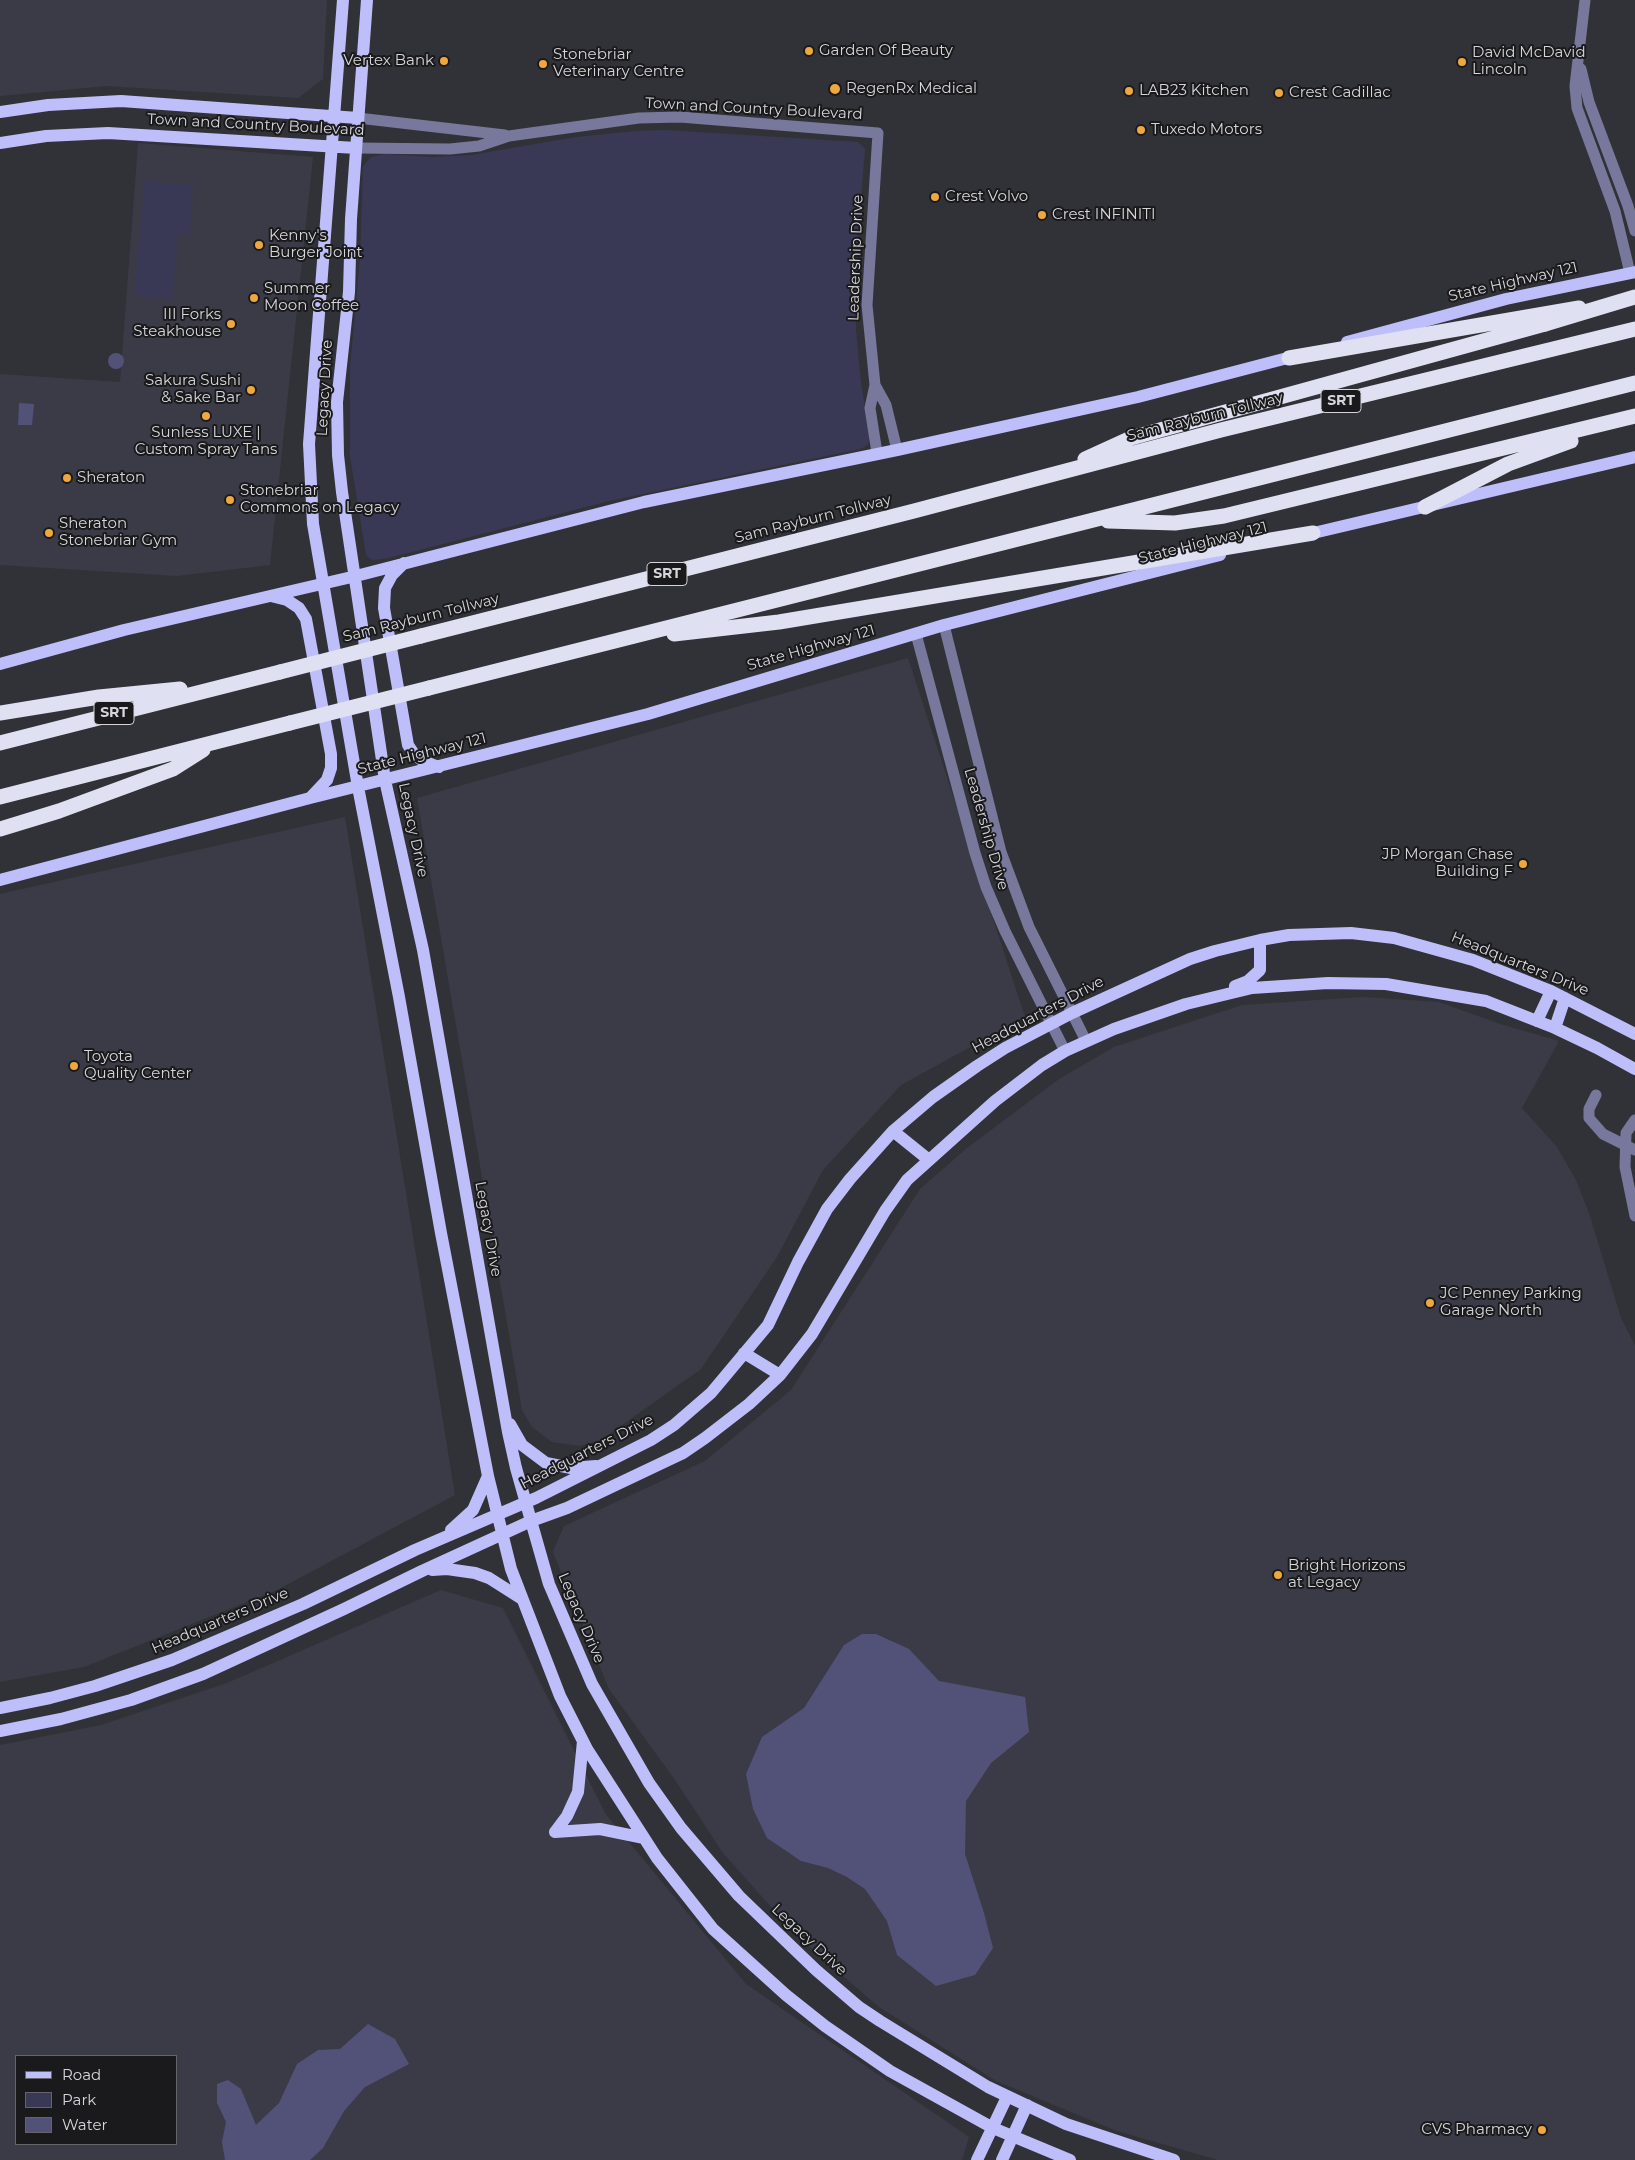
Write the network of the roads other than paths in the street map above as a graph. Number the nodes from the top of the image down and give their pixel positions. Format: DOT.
graph roads {
  1 [pos="343,0"];
  2 [pos="367,0"];
  3 [pos="1585,0"];
  4 [pos="1580,51"];
  5 [pos="0,112"];
  6 [pos="333,117"];
  7 [pos="358,118"];
  8 [pos="878,133"];
  9 [pos="509,136"];
  10 [pos="0,143"];
  11 [pos="331,147"];
  12 [pos="356,148"];
  13 [pos="1635,231"];
  14 [pos="1632,272"];
  15 [pos="1635,298"];
  16 [pos="1635,329"];
  17 [pos="1289,358"];
  18 [pos="1635,383"];
  19 [pos="875,385"];
  20 [pos="1635,417"];
  21 [pos="897,450"];
  22 [pos="877,454"];
  23 [pos="1635,458"];
  24 [pos="1047,476"];
  25 [pos="1425,507"];
  26 [pos="1089,521"];
  27 [pos="1313,533"];
  28 [pos="404,563"];
  29 [pos="356,576"];
  30 [pos="322,583"];
  31 [pos="270,596"];
  32 [pos="944,625"];
  33 [pos="916,634"];
  34 [pos="613,642"];
  35 [pos="0,664"];
  36 [pos="229,684"];
  37 [pos="0,713"];
  38 [pos="216,742"];
  39 [pos="0,743"];
  40 [pos="440,767"];
  41 [pos="385,780"];
  42 [pos="358,787"];
  43 [pos="0,797"];
  44 [pos="310,798"];
  45 [pos="0,829"];
  46 [pos="0,880"];
  47 [pos="1260,940"];
  48 [pos="1551,991"];
  49 [pos="1565,998"];
  50 [pos="1186,1004"];
  51 [pos="1072,1013"];
  52 [pos="1537,1021"];
  53 [pos="1051,1024"];
  54 [pos="1555,1028"];
  55 [pos="1635,1034"];
  56 [pos="1086,1041"];
  57 [pos="1064,1051"];
  58 [pos="1635,1069"];
  59 [pos="1596,1095"];
  60 [pos="1635,1120"];
  61 [pos="893,1131"];
  62 [pos="1632,1146"];
  63 [pos="929,1160"];
  64 [pos="1635,1216"];
  65 [pos="744,1353"];
  66 [pos="780,1375"];
  67 [pos="505,1415"];
  68 [pos="601,1466"];
  69 [pos="488,1476"];
  70 [pos="526,1502"];
  71 [pos="498,1514"];
  72 [pos="531,1521"];
  73 [pos="503,1534"];
  74 [pos="435,1542"];
  75 [pos="422,1571"];
  76 [pos="522,1599"];
  77 [pos="0,1708"];
  78 [pos="0,1731"];
  79 [pos="583,1741"];
  80 [pos="644,1838"];
  81 [pos="1007,2096"];
  82 [pos="1027,2105"];
  83 [pos="993,2128"];
  84 [pos="1013,2136"];
  85 [pos="977,2160"];
  86 [pos="1002,2160"];
  87 [pos="1070,2160"];
  88 [pos="1174,2160"];
  1 -- 6 [label="main road, Legacy Drive"];
  2 -- 7 [label="main road, Legacy Drive"];
  3 -- 4 [label="street"];
  4 -- 13 [label="street"];
  4 -- 14 [label="street"];
  5 -- 6 [label="main road, Town and Country Boulevard"];
  6 -- 7 [label="main road, Town and Country Boulevard"];
  6 -- 11 [label="main road, Legacy Drive"];
  7 -- 9 [label="street, Town and Country Boulevard"];
  7 -- 12 [label="main road, Legacy Drive"];
  8 -- 9 [label="street, Town and Country Boulevard"];
  8 -- 19 [label="street, Leadership Drive"];
  9 -- 12 [label="street, Town and Country Boulevard"];
  10 -- 11 [label="main road, Town and Country Boulevard"];
  11 -- 12 [label="main road, Town and Country Boulevard"];
  11 -- 30 [label="main road, Legacy Drive"];
  12 -- 29 [label="main road, Legacy Drive"];
  14 -- 17 [label="main road, State Highway 121"];
  15 -- 17 [label="highway"];
  15 -- 24 [label="highway, bridge"];
  16 -- 24 [label="highway, Sam Rayburn Tollway / SRT"];
  17 -- 21 [label="main road, State Highway 121"];
  18 -- 26 [label="highway"];
  19 -- 21 [label="street, Leadership Drive"];
  19 -- 22 [label="street, Leadership Drive"];
  20 -- 25 [label="highway"];
  20 -- 26 [label="highway"];
  21 -- 22 [label="main road, State Highway 121"];
  22 -- 28 [label="main road, State Highway 121"];
  23 -- 25 [label="main road, State Highway 121"];
  24 -- 36 [label="highway, Sam Rayburn Tollway / SRT, bridge"];
  25 -- 27 [label="main road, State Highway 121"];
  26 -- 34 [label="highway"];
  27 -- 32 [label="main road, State Highway 121"];
  27 -- 34 [label="highway"];
  28 -- 29 [label="main road, State Highway 121"];
  28 -- 40 [label="main road"];
  29 -- 30 [label="main road, State Highway 121"];
  29 -- 41 [label="main road, Legacy Drive"];
  30 -- 31 [label="main road, State Highway 121"];
  30 -- 42 [label="main road, Legacy Drive"];
  31 -- 35 [label="main road, State Highway 121"];
  31 -- 44 [label="main road"];
  32 -- 33 [label="main road, State Highway 121"];
  32 -- 51 [label="street, Leadership Drive"];
  33 -- 40 [label="main road, State Highway 121"];
  33 -- 53 [label="street, Leadership Drive"];
  34 -- 38 [label="highway, bridge"];
  36 -- 37 [label="highway"];
  36 -- 39 [label="highway, Sam Rayburn Tollway / SRT"];
  38 -- 43 [label="highway"];
  38 -- 45 [label="highway"];
  40 -- 41 [label="main road, State Highway 121"];
  41 -- 42 [label="main road, State Highway 121"];
  41 -- 67 [label="main road, Legacy Drive"];
  42 -- 44 [label="main road, State Highway 121"];
  42 -- 69 [label="main road, Legacy Drive"];
  44 -- 46 [label="main road, State Highway 121"];
  47 -- 48 [label="main road, Headquarters Drive"];
  47 -- 50 [label="main road"];
  47 -- 51 [label="main road, Headquarters Drive"];
  48 -- 49 [label="main road, Headquarters Drive"];
  48 -- 52 [label="main road"];
  49 -- 54 [label="main road"];
  49 -- 55 [label="main road, Headquarters Drive"];
  50 -- 52 [label="main road"];
  50 -- 56 [label="main road"];
  51 -- 53 [label="main road, Headquarters Drive"];
  51 -- 56 [label="street, Leadership Drive"];
  52 -- 54 [label="main road"];
  53 -- 57 [label="street, Leadership Drive"];
  53 -- 61 [label="main road, Headquarters Drive"];
  54 -- 58 [label="main road"];
  56 -- 57 [label="main road"];
  57 -- 63 [label="main road"];
  59 -- 62 [label="street"];
  60 -- 62 [label="street"];
  61 -- 63 [label="main road"];
  61 -- 65 [label="main road, Headquarters Drive"];
  62 -- 64 [label="street"];
  63 -- 66 [label="main road"];
  65 -- 66 [label="main road"];
  65 -- 68 [label="main road, Headquarters Drive"];
  66 -- 72 [label="main road"];
  67 -- 68 [label="main road"];
  67 -- 70 [label="main road, Legacy Drive"];
  68 -- 70 [label="main road, Headquarters Drive"];
  69 -- 71 [label="main road, Legacy Drive"];
  69 -- 74 [label="main road"];
  70 -- 71 [label="main road, Headquarters Drive"];
  70 -- 72 [label="main road, Legacy Drive"];
  71 -- 73 [label="main road, Legacy Drive"];
  71 -- 74 [label="main road, Headquarters Drive"];
  72 -- 73 [label="main road"];
  72 -- 81 [label="main road, Legacy Drive"];
  73 -- 75 [label="main road"];
  73 -- 76 [label="main road, Legacy Drive"];
  74 -- 77 [label="main road, Headquarters Drive"];
  75 -- 76 [label="main road"];
  75 -- 78 [label="main road"];
  76 -- 79 [label="main road, Legacy Drive"];
  79 -- 80 [label="main road, Legacy Drive"];
  79 -- 80 [label="main road"];
  80 -- 83 [label="main road, Legacy Drive"];
  81 -- 82 [label="main road, Legacy Drive"];
  81 -- 83 [label="main road"];
  82 -- 84 [label="main road"];
  82 -- 88 [label="main road, Legacy Drive"];
  83 -- 84 [label="main road, Legacy Drive"];
  83 -- 85 [label="main road"];
  84 -- 86 [label="main road"];
  84 -- 87 [label="main road, Legacy Drive"];
}
